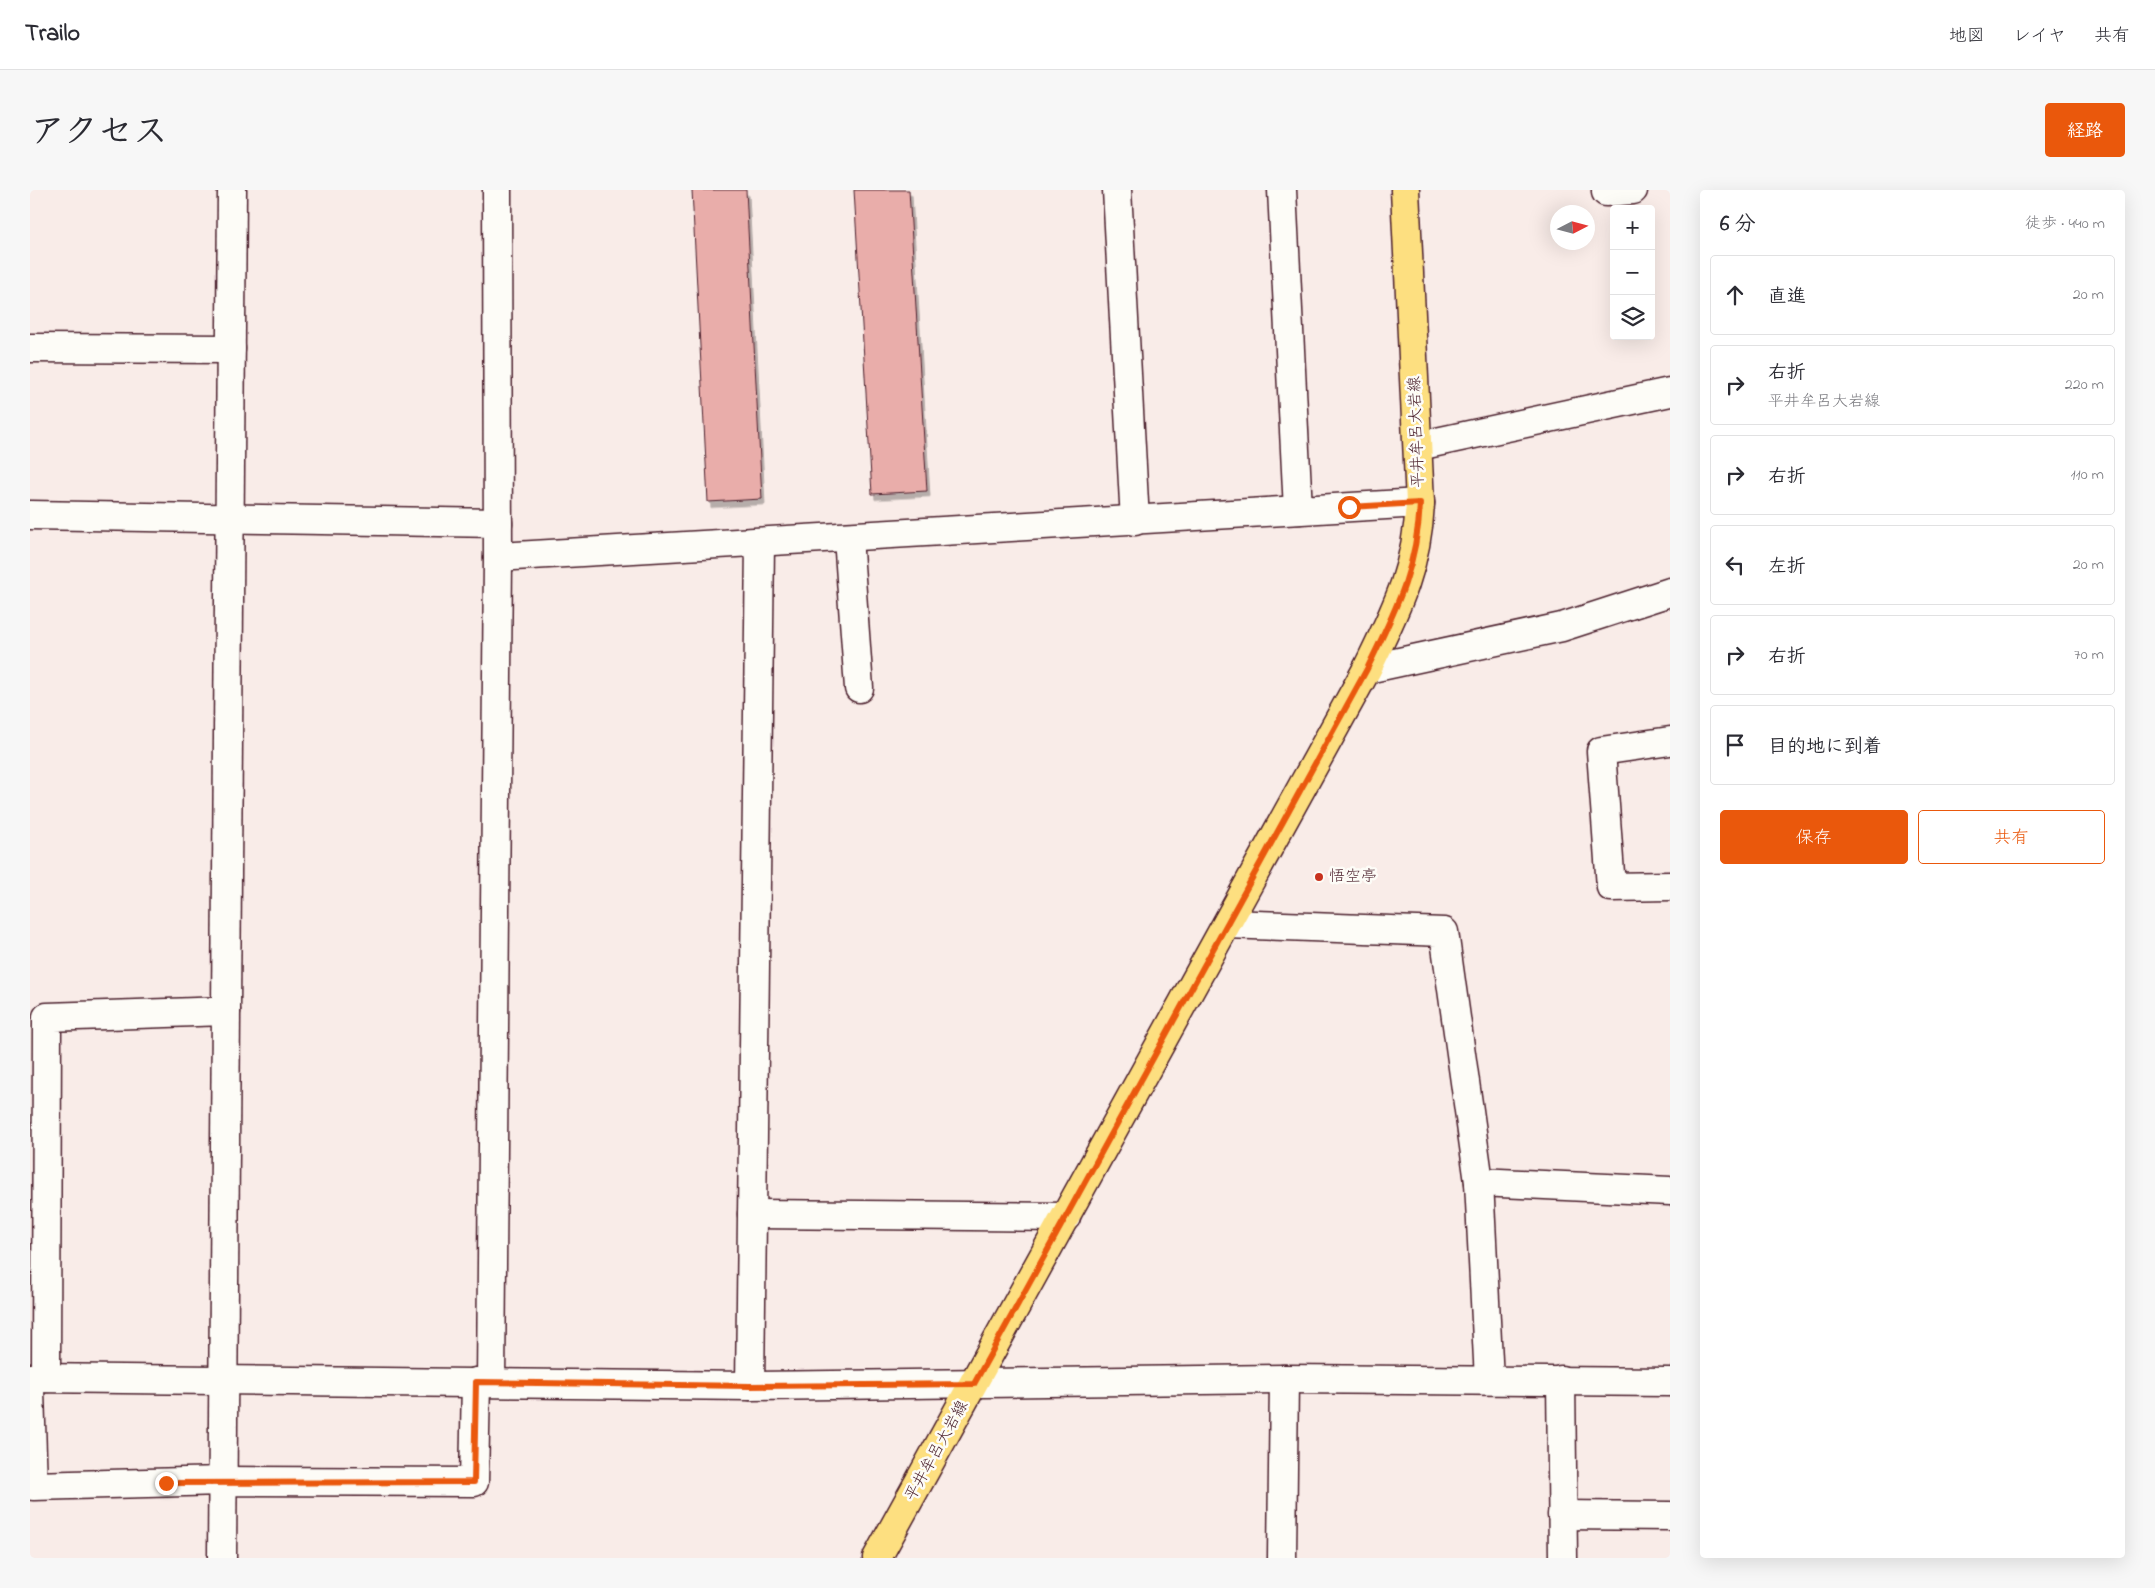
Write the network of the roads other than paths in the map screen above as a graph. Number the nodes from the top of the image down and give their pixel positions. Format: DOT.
graph roads {
  1 [pos="232,190"];
  2 [pos="497,190"];
  3 [pos="1117,190"];
  4 [pos="1282,190"];
  5 [pos="1405,190"];
  6 [pos="1606,190"];
  7 [pos="1633,190"];
  8 [pos="30,348"];
  9 [pos="231,349"];
  10 [pos="1670,392"];
  11 [pos="1418,446"];
  12 [pos="1420,503"];
  13 [pos="1298,510"];
  14 [pos="30,516"];
  15 [pos="230,517"];
  16 [pos="1135,521"];
  17 [pos="498,523"];
  18 [pos="848,538"];
  19 [pos="760,542"];
  20 [pos="498,557"];
  21 [pos="1670,592"];
  22 [pos="1367,669"];
  23 [pos="859,688"];
  24 [pos="1670,742"];
  25 [pos="1670,886"];
  26 [pos="1227,924"];
  27 [pos="226,1012"];
  28 [pos="1479,1182"];
  29 [pos="1670,1191"];
  30 [pos="752,1214"];
  31 [pos="1066,1217"];
  32 [pos="223,1379"];
  33 [pos="1284,1379"];
  34 [pos="1489,1380"];
  35 [pos="1561,1380"];
  36 [pos="35,1382"];
  37 [pos="483,1382"];
  38 [pos="1670,1382"];
  39 [pos="974,1384"];
  40 [pos="750,1386"];
  41 [pos="223,1481"];
  42 [pos="1562,1515"];
  43 [pos="1670,1516"];
  44 [pos="222,1558"];
  45 [pos="877,1558"];
  46 [pos="1282,1558"];
  47 [pos="1563,1558"];
  1 -- 9 [label="street"];
  2 -- 17 [label="street"];
  3 -- 16 [label="street"];
  4 -- 13 [label="street"];
  5 -- 11 [label="main road, 平井牟呂大岩線"];
  6 -- 7 [label="street"];
  8 -- 9 [label="street"];
  9 -- 15 [label="street"];
  10 -- 11 [label="street"];
  11 -- 12 [label="main road, 平井牟呂大岩線"];
  12 -- 13 [label="street"];
  12 -- 22 [label="main road, 平井牟呂大岩線"];
  13 -- 16 [label="street"];
  14 -- 15 [label="street"];
  15 -- 17 [label="street"];
  15 -- 27 [label="street"];
  16 -- 18 [label="street"];
  17 -- 20 [label="street"];
  18 -- 19 [label="street"];
  18 -- 23 [label="street"];
  19 -- 20 [label="street"];
  19 -- 30 [label="street"];
  20 -- 37 [label="street"];
  21 -- 22 [label="street"];
  22 -- 26 [label="main road, 平井牟呂大岩線"];
  24 -- 25 [label="street"];
  26 -- 28 [label="street"];
  26 -- 31 [label="main road, 平井牟呂大岩線"];
  27 -- 32 [label="street"];
  27 -- 36 [label="street"];
  28 -- 29 [label="street"];
  28 -- 34 [label="street"];
  30 -- 31 [label="street"];
  30 -- 40 [label="street"];
  31 -- 39 [label="main road, 平井牟呂大岩線"];
  32 -- 36 [label="street"];
  32 -- 37 [label="street"];
  32 -- 41 [label="street"];
  33 -- 34 [label="street"];
  33 -- 39 [label="street"];
  33 -- 46 [label="street"];
  34 -- 35 [label="street"];
  35 -- 38 [label="street"];
  35 -- 42 [label="street"];
  36 -- 41 [label="street"];
  37 -- 40 [label="street"];
  37 -- 41 [label="street"];
  39 -- 40 [label="street"];
  39 -- 45 [label="main road, 平井牟呂大岩線"];
  41 -- 44 [label="street"];
  42 -- 43 [label="street"];
  42 -- 47 [label="street"];
}
